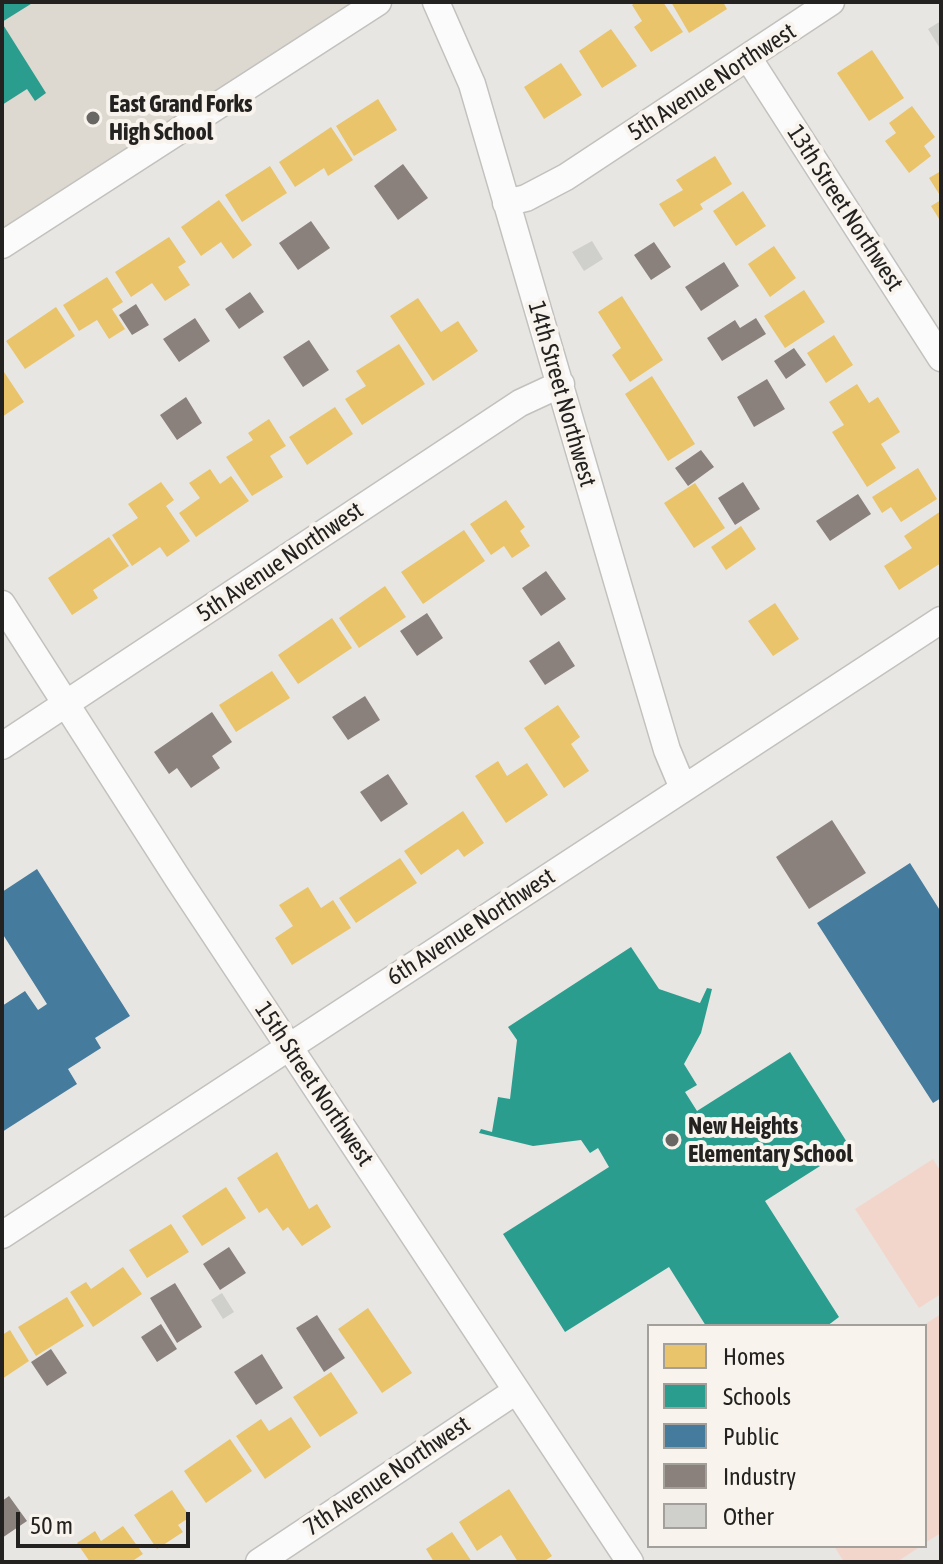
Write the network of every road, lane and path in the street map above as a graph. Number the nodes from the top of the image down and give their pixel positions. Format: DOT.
graph roads {
  1 [pos="378,2"];
  2 [pos="436,2"];
  3 [pos="831,2"];
  4 [pos="749,59"];
  5 [pos="506,203"];
  6 [pos="2,245"];
  7 [pos="941,358"];
  8 [pos="561,384"];
  9 [pos="2,604"];
  10 [pos="941,620"];
  11 [pos="65,705"];
  12 [pos="2,746"];
  13 [pos="683,788"];
  14 [pos="288,1047"];
  15 [pos="2,1235"];
  16 [pos="516,1391"];
  17 [pos="259,1562"];
  18 [pos="630,1562"];
  1 -- 6 [label="street"];
  2 -- 5 [label="street, 14th Street Northwest"];
  3 -- 4 [label="street, 5th Avenue Northwest"];
  4 -- 5 [label="street, 5th Avenue Northwest"];
  4 -- 7 [label="street, 13th Street Northwest"];
  5 -- 8 [label="street, 14th Street Northwest"];
  8 -- 11 [label="street, 5th Avenue Northwest"];
  8 -- 13 [label="street, 14th Street Northwest"];
  9 -- 11 [label="street, 15th Street Northwest"];
  10 -- 13 [label="street, 6th Avenue Northwest"];
  11 -- 12 [label="street, 5th Avenue Northwest"];
  11 -- 14 [label="street, 15th Street Northwest"];
  13 -- 14 [label="street, 6th Avenue Northwest"];
  14 -- 15 [label="street, 6th Avenue Northwest"];
  14 -- 16 [label="street, 15th Street Northwest"];
  16 -- 17 [label="street, 7th Avenue Northwest"];
  16 -- 18 [label="street, 15th Street Northwest"];
}
